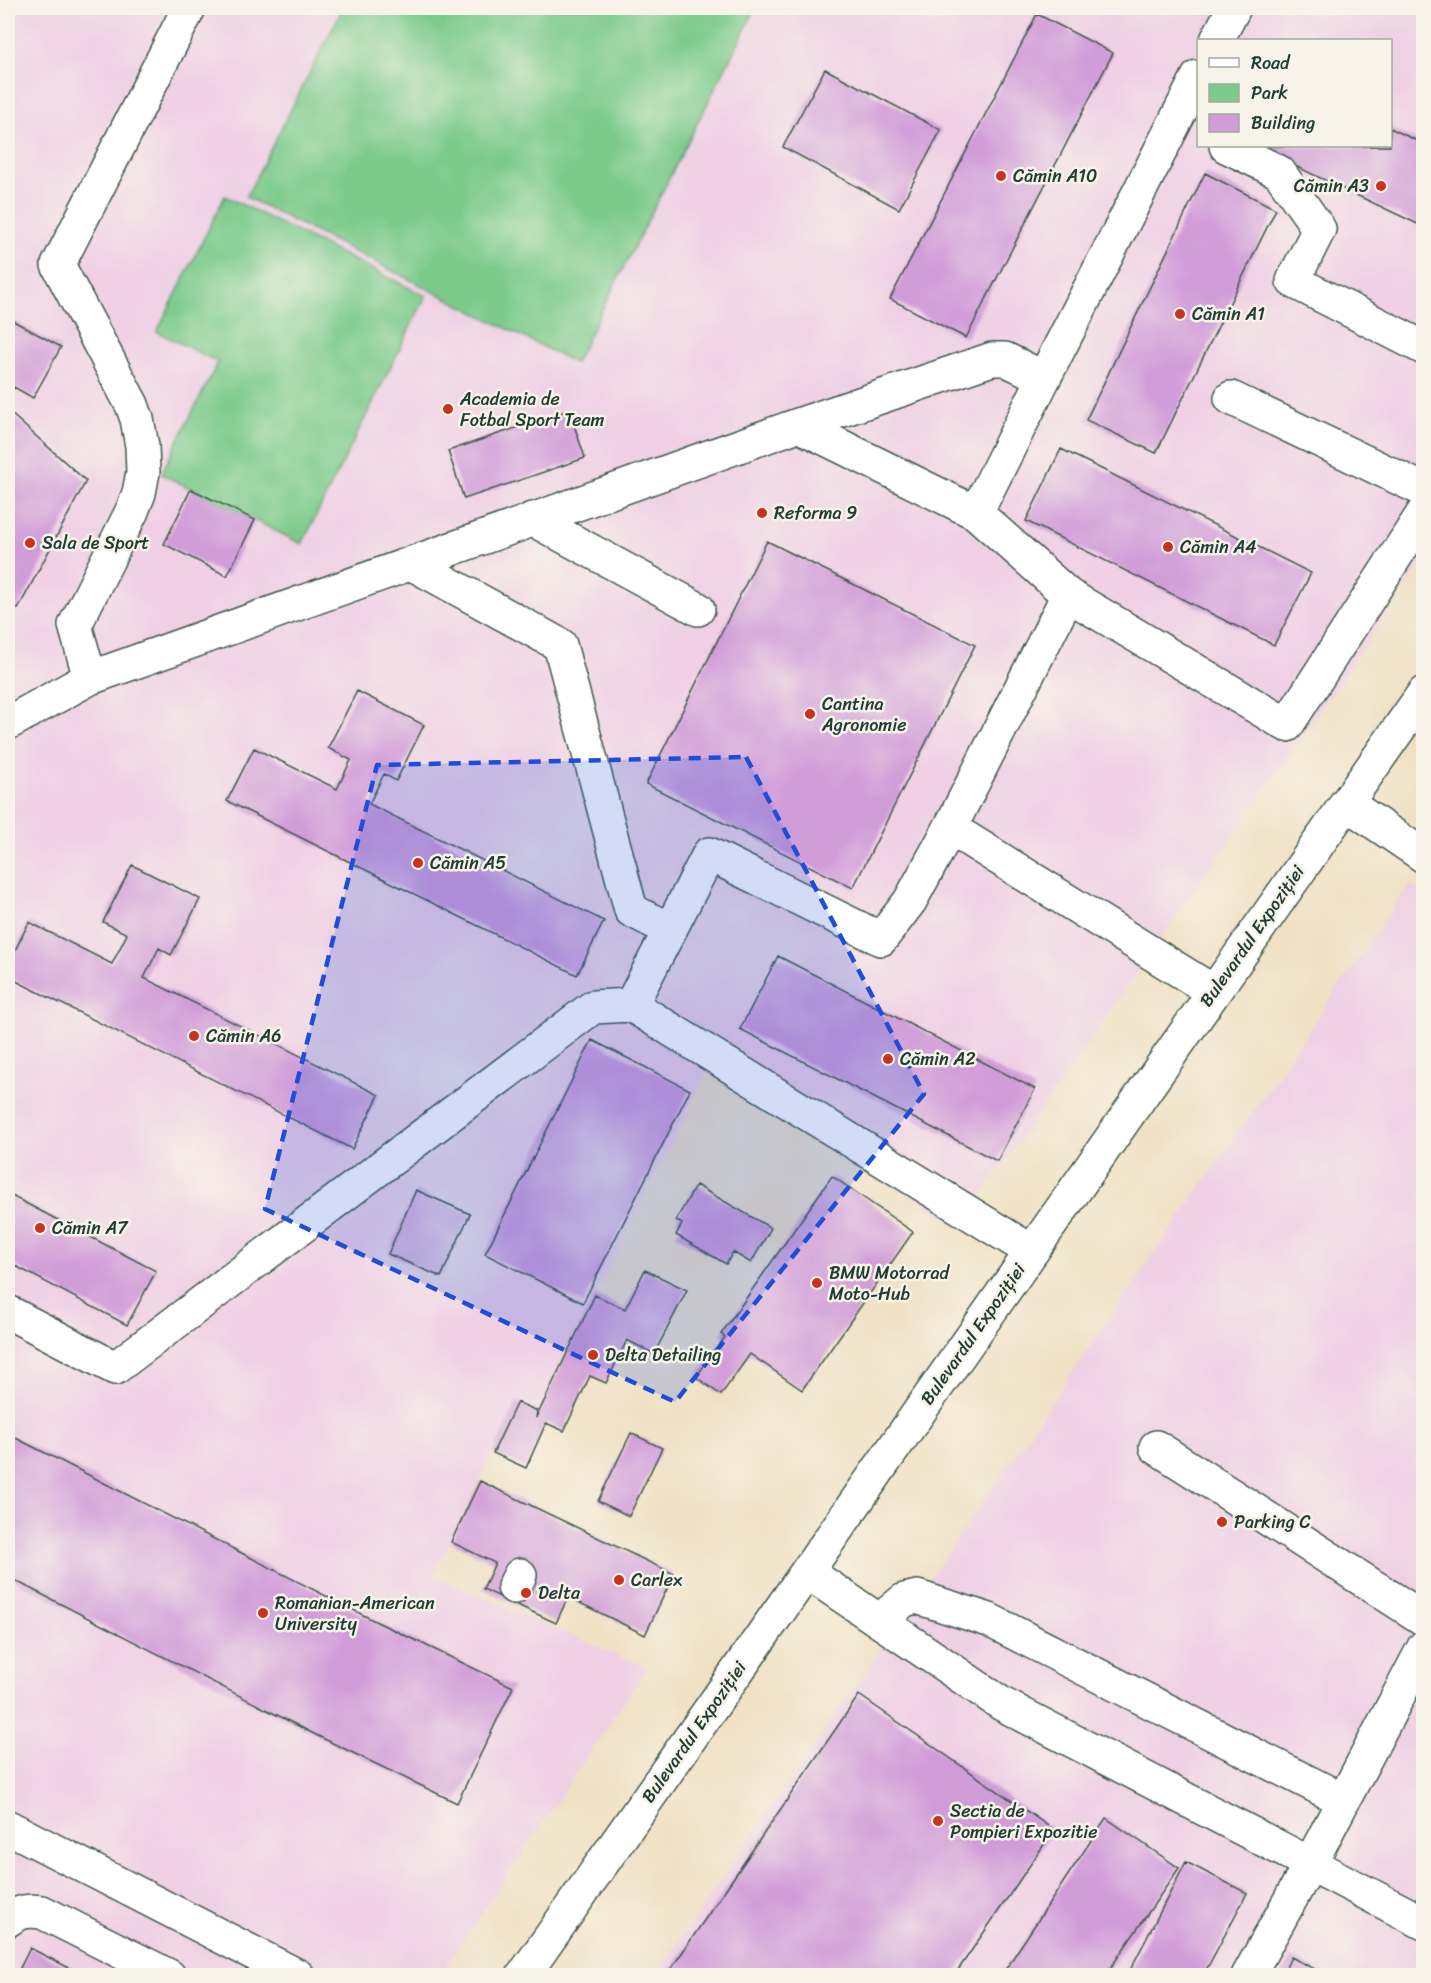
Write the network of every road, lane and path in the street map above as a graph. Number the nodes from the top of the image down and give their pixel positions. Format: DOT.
graph roads {
  1 [pos="189,8"];
  2 [pos="1234,8"];
  3 [pos="1218,39"];
  4 [pos="1197,81"];
  5 [pos="1187,126"];
  6 [pos="1228,147"];
  7 [pos="1424,348"];
  8 [pos="1044,378"];
  9 [pos="1231,398"];
  10 [pos="798,424"];
  11 [pos="1424,490"];
  12 [pos="1424,512"];
  13 [pos="976,513"];
  14 [pos="532,519"];
  15 [pos="411,563"];
  16 [pos="1068,596"];
  17 [pos="698,609"];
  18 [pos="90,678"];
  19 [pos="1424,693"];
  20 [pos="8,723"];
  21 [pos="1346,803"];
  22 [pos="950,828"];
  23 [pos="1424,856"];
  24 [pos="670,930"];
  25 [pos="1214,992"];
  26 [pos="631,1005"];
  27 [pos="1031,1251"];
  28 [pos="8,1312"];
  29 [pos="1156,1447"];
  30 [pos="807,1572"];
  31 [pos="1424,1619"];
  32 [pos="879,1621"];
  33 [pos="1424,1647"];
  34 [pos="1343,1800"];
  35 [pos="8,1827"];
  36 [pos="1310,1864"];
  37 [pos="8,1920"];
  38 [pos="1424,1923"];
  39 [pos="169,1976"];
  40 [pos="298,1976"];
  41 [pos="523,1976"];
  42 [pos="1248,1976"];
  1 -- 18 [label="street"];
  2 -- 3 [label="street"];
  4 -- 5 [label="street"];
  5 -- 8 [label="street"];
  6 -- 7 [label="street"];
  8 -- 10 [label="street"];
  8 -- 13 [label="street"];
  9 -- 11 [label="street"];
  10 -- 13 [label="street"];
  10 -- 14 [label="street"];
  12 -- 16 [label="street"];
  13 -- 16 [label="street"];
  14 -- 15 [label="street"];
  14 -- 17 [label="street"];
  15 -- 18 [label="street"];
  15 -- 24 [label="street"];
  16 -- 22 [label="street"];
  18 -- 20 [label="street"];
  19 -- 21 [label="street, Bulevardul Expoziției"];
  21 -- 23 [label="street"];
  21 -- 25 [label="street, Bulevardul Expoziției"];
  22 -- 24 [label="street"];
  22 -- 25 [label="street"];
  24 -- 26 [label="street"];
  25 -- 27 [label="street, Bulevardul Expoziției"];
  26 -- 27 [label="street"];
  26 -- 28 [label="street"];
  27 -- 30 [label="street, Bulevardul Expoziției"];
  29 -- 31 [label="street"];
  30 -- 32 [label="street"];
  30 -- 41 [label="street, Bulevardul Expoziției"];
  32 -- 34 [label="street"];
  32 -- 36 [label="street"];
  33 -- 34 [label="street"];
  34 -- 36 [label="street"];
  35 -- 40 [label="street"];
  36 -- 38 [label="street"];
  36 -- 42 [label="street"];
  37 -- 39 [label="street"];
}
